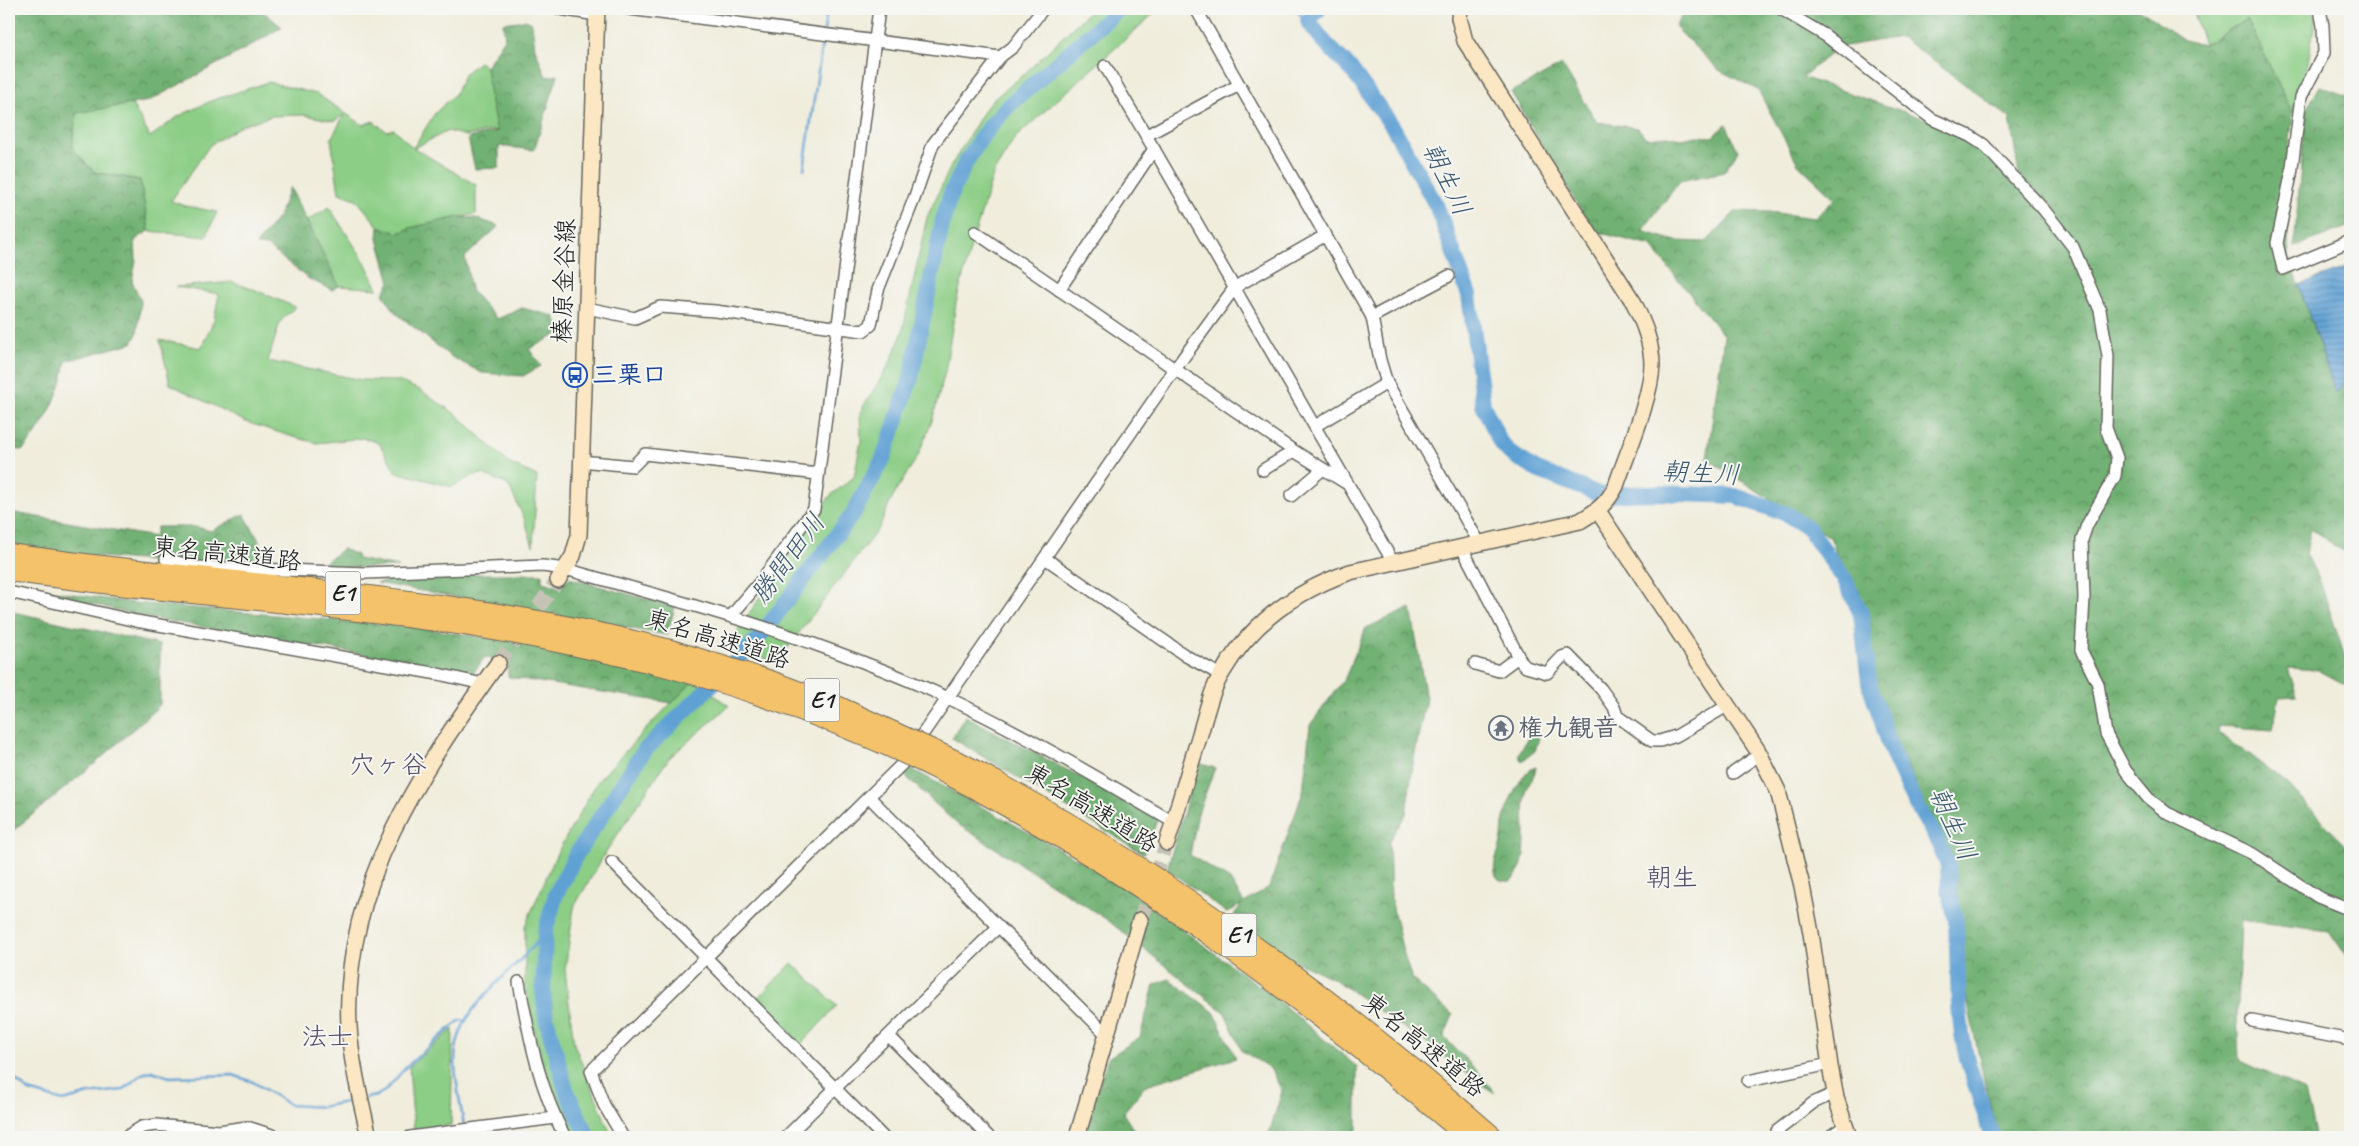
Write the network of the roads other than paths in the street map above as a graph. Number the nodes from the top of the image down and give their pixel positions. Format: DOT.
graph roads {
  1 [pos="560,9"];
  2 [pos="629,9"];
  3 [pos="879,9"];
  4 [pos="1043,9"];
  5 [pos="1196,9"];
  6 [pos="1460,9"];
  7 [pos="1781,9"];
  8 [pos="2320,9"];
  9 [pos="597,12"];
  10 [pos="874,39"];
  11 [pos="1000,57"];
  12 [pos="1105,66"];
  13 [pos="1240,85"];
  14 [pos="1147,135"];
  15 [pos="1154,149"];
  16 [pos="975,232"];
  17 [pos="1326,235"];
  18 [pos="2350,241"];
  19 [pos="1448,276"];
  20 [pos="1235,287"];
  21 [pos="1058,290"];
  22 [pos="587,308"];
  23 [pos="1372,317"];
  24 [pos="837,328"];
  25 [pos="1175,369"];
  26 [pos="1387,383"];
  27 [pos="1315,426"];
  28 [pos="1294,451"];
  29 [pos="581,461"];
  30 [pos="1263,470"];
  31 [pos="1322,470"];
  32 [pos="818,474"];
  33 [pos="1348,484"];
  34 [pos="1291,496"];
  35 [pos="1603,506"];
  36 [pos="1480,544"];
  37 [pos="1462,548"];
  38 [pos="9,554"];
  39 [pos="1046,558"];
  40 [pos="166,559"];
  41 [pos="1393,562"];
  42 [pos="9,571"];
  43 [pos="561,575"];
  44 [pos="9,592"];
  45 [pos="731,616"];
  46 [pos="1518,657"];
  47 [pos="671,659"];
  48 [pos="498,663"];
  49 [pos="1476,664"];
  50 [pos="1221,675"];
  51 [pos="483,684"];
  52 [pos="947,698"];
  53 [pos="1727,706"];
  54 [pos="1760,754"];
  55 [pos="959,771"];
  56 [pos="1733,773"];
  57 [pos="869,797"];
  58 [pos="1173,822"];
  59 [pos="1167,842"];
  60 [pos="612,862"];
  61 [pos="2350,910"];
  62 [pos="1140,920"];
  63 [pos="998,927"];
  64 [pos="706,958"];
  65 [pos="519,982"];
  66 [pos="2252,1021"];
  67 [pos="1107,1035"];
  68 [pos="889,1036"];
  69 [pos="2350,1040"];
  70 [pos="1830,1064"];
  71 [pos="1748,1081"];
  72 [pos="835,1089"];
  73 [pos="1835,1093"];
  74 [pos="555,1118"];
  75 [pos="1777,1132"];
  76 [pos="1847,1132"];
  77 [pos="126,1137"];
  78 [pos="278,1137"];
  79 [pos="369,1137"];
  80 [pos="410,1137"];
  81 [pos="565,1137"];
  82 [pos="623,1137"];
  83 [pos="786,1137"];
  84 [pos="883,1137"];
  85 [pos="989,1137"];
  86 [pos="1077,1137"];
  87 [pos="1468,1137"];
  88 [pos="1493,1137"];
  89 [pos="1829,1137"];
  1 -- 9 [label="street"];
  2 -- 10 [label="street"];
  3 -- 10 [label="street"];
  4 -- 11 [label="street"];
  5 -- 13 [label="street"];
  6 -- 35 [label="street"];
  7 -- 61 [label="street"];
  8 -- 18 [label="street"];
  9 -- 22 [label="street, 榛原金谷線"];
  10 -- 11 [label="street"];
  10 -- 24 [label="street"];
  11 -- 24 [label="street"];
  12 -- 14 [label="street"];
  13 -- 14 [label="street"];
  13 -- 17 [label="street"];
  14 -- 15 [label="street"];
  15 -- 20 [label="street"];
  15 -- 21 [label="street"];
  16 -- 21 [label="street"];
  17 -- 20 [label="street"];
  17 -- 23 [label="street"];
  19 -- 23 [label="street"];
  20 -- 25 [label="street"];
  20 -- 27 [label="street"];
  21 -- 25 [label="street"];
  22 -- 24 [label="street"];
  22 -- 29 [label="street, 榛原金谷線"];
  23 -- 26 [label="street"];
  24 -- 32 [label="street"];
  25 -- 28 [label="street"];
  25 -- 39 [label="street"];
  26 -- 27 [label="street"];
  26 -- 36 [label="street"];
  27 -- 33 [label="street"];
  28 -- 30 [label="street"];
  28 -- 31 [label="street"];
  29 -- 32 [label="street"];
  29 -- 43 [label="street, 榛原金谷線"];
  31 -- 33 [label="street"];
  31 -- 34 [label="street"];
  32 -- 45 [label="street"];
  33 -- 41 [label="street"];
  35 -- 36 [label="street"];
  35 -- 53 [label="street"];
  36 -- 37 [label="street"];
  37 -- 41 [label="street"];
  37 -- 46 [label="street"];
  38 -- 47 [label="highway, 東名高速道路 / E1"];
  39 -- 50 [label="street"];
  39 -- 52 [label="street"];
  40 -- 43 [label="street"];
  41 -- 50 [label="street"];
  42 -- 47 [label="highway, 東名高速道路 / E1"];
  43 -- 45 [label="street"];
  44 -- 51 [label="street"];
  45 -- 52 [label="street"];
  46 -- 49 [label="street"];
  46 -- 53 [label="street"];
  47 -- 55 [label="highway, 東名高速道路 / E1, bridge"];
  48 -- 51 [label="street"];
  50 -- 58 [label="street"];
  51 -- 79 [label="street"];
  52 -- 57 [label="street"];
  52 -- 58 [label="street"];
  53 -- 54 [label="street"];
  54 -- 56 [label="street"];
  54 -- 70 [label="street"];
  55 -- 87 [label="highway, 東名高速道路 / E1"];
  55 -- 88 [label="highway, 東名高速道路 / E1"];
  57 -- 63 [label="street"];
  57 -- 64 [label="street"];
  58 -- 59 [label="street"];
  60 -- 64 [label="street"];
  62 -- 67 [label="street"];
  63 -- 67 [label="street"];
  63 -- 68 [label="street"];
  64 -- 72 [label="street"];
  64 -- 82 [label="street"];
  65 -- 74 [label="street"];
  66 -- 69 [label="street"];
  67 -- 86 [label="street"];
  68 -- 72 [label="street"];
  68 -- 85 [label="street"];
  70 -- 71 [label="street"];
  70 -- 73 [label="street"];
  72 -- 83 [label="street"];
  72 -- 84 [label="street"];
  73 -- 75 [label="street"];
  73 -- 76 [label="street"];
  74 -- 80 [label="street"];
  74 -- 81 [label="street"];
  76 -- 89 [label="street"];
  77 -- 78 [label="street"];
}
